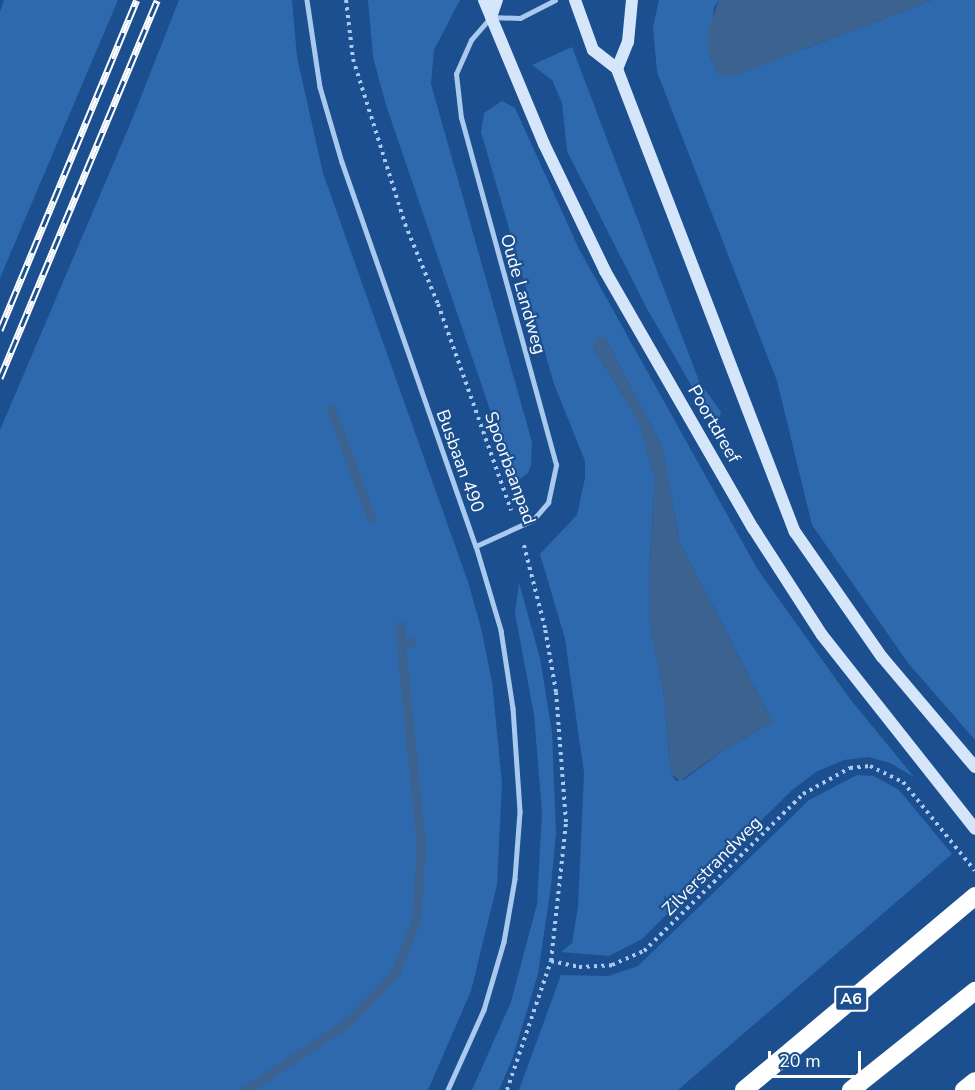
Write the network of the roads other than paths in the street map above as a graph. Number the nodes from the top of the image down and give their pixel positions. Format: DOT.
graph roads {
  1 [pos="307,0"];
  2 [pos="484,0"];
  3 [pos="498,0"];
  4 [pos="555,0"];
  5 [pos="575,0"];
  6 [pos="632,0"];
  7 [pos="491,17"];
  8 [pos="617,69"];
  9 [pos="476,546"];
  10 [pos="975,767"];
  11 [pos="975,829"];
  12 [pos="975,890"];
  13 [pos="975,896"];
  14 [pos="958,909"];
  15 [pos="975,991"];
  16 [pos="975,1081"];
  17 [pos="448,1090"];
  18 [pos="744,1090"];
  19 [pos="851,1090"];
  20 [pos="964,1090"];
  1 -- 9 [label="lane, Busbaan 490"];
  2 -- 7 [label="main road, Poortdreef"];
  3 -- 7 [label="main road"];
  4 -- 7 [label="lane"];
  5 -- 8 [label="main road"];
  6 -- 8 [label="main road"];
  7 -- 9 [label="lane, Oude Landweg"];
  7 -- 11 [label="main road, Poortdreef"];
  8 -- 10 [label="main road, Poortdreef"];
  9 -- 17 [label="lane, Busbaan 490"];
  12 -- 14 [label="highway, A6"];
  13 -- 14 [label="highway, A6"];
  14 -- 18 [label="highway, A6"];
  15 -- 19 [label="highway"];
  16 -- 20 [label="highway"];
}
